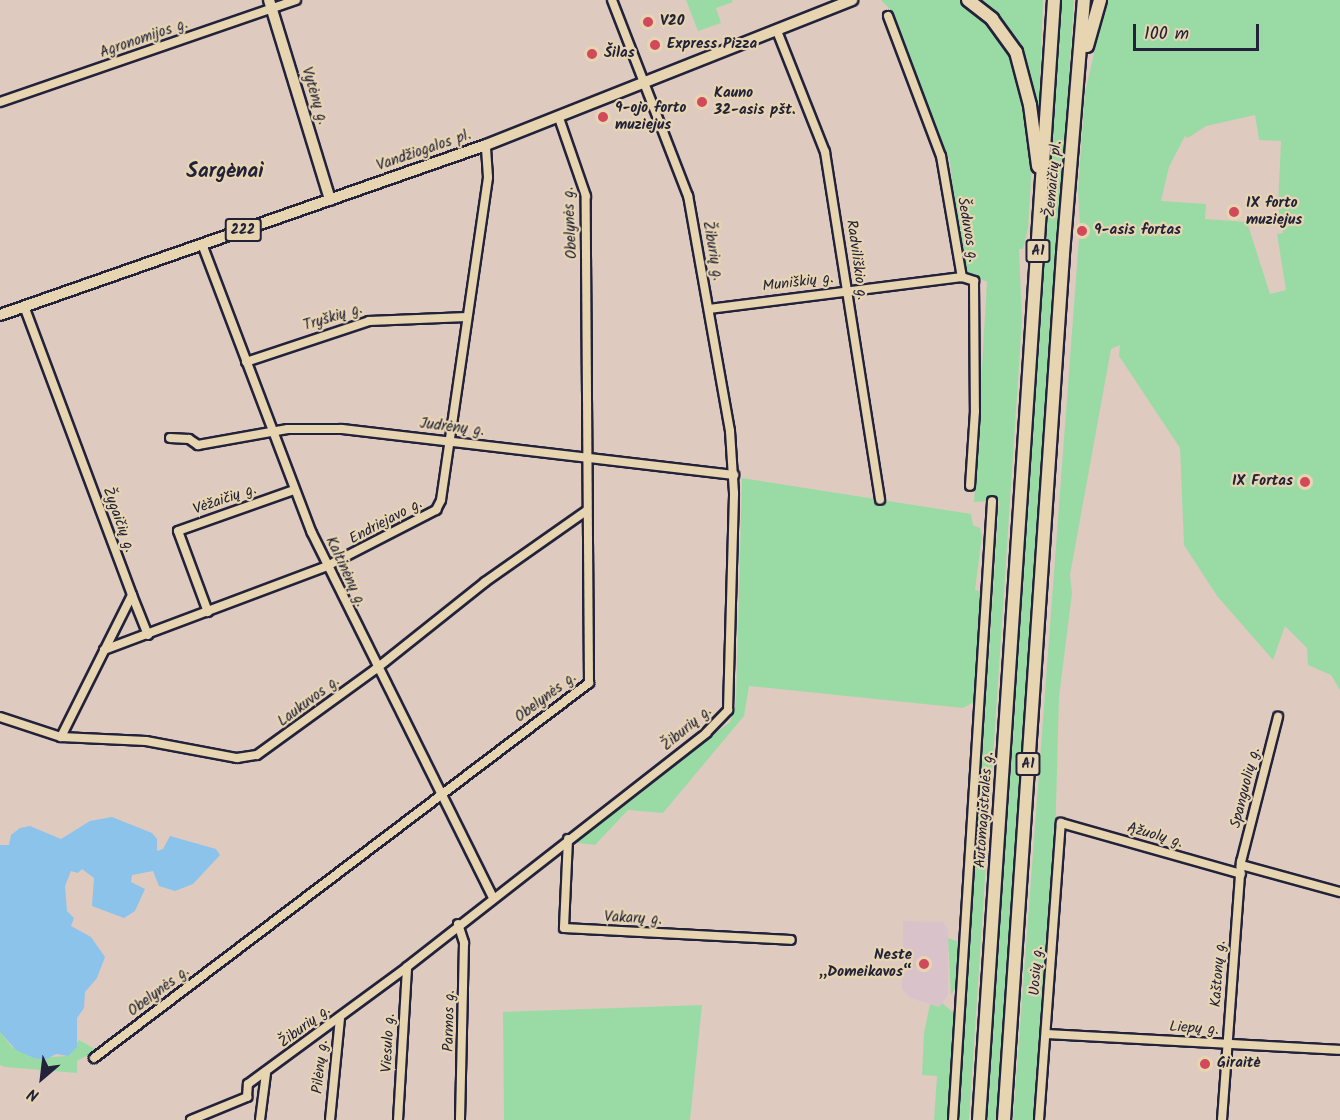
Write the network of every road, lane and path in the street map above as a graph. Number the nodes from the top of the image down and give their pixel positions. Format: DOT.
graph roads {
  1 [pos="296,0"];
  2 [pos="612,0"];
  3 [pos="852,0"];
  4 [pos="968,0"];
  5 [pos="1054,0"];
  6 [pos="1084,0"];
  7 [pos="1100,0"];
  8 [pos="270,5"];
  9 [pos="888,16"];
  10 [pos="777,31"];
  11 [pos="1082,64"];
  12 [pos="646,84"];
  13 [pos="0,102"];
  14 [pos="559,118"];
  15 [pos="486,145"];
  16 [pos="1041,197"];
  17 [pos="330,200"];
  18 [pos="202,244"];
  19 [pos="962,277"];
  20 [pos="847,291"];
  21 [pos="24,306"];
  22 [pos="709,309"];
  23 [pos="0,315"];
  24 [pos="467,317"];
  25 [pos="246,362"];
  26 [pos="272,434"];
  27 [pos="170,438"];
  28 [pos="450,441"];
  29 [pos="587,458"];
  30 [pos="734,475"];
  31 [pos="970,486"];
  32 [pos="294,490"];
  33 [pos="880,500"];
  34 [pos="992,501"];
  35 [pos="1020,503"];
  36 [pos="586,511"];
  37 [pos="327,566"];
  38 [pos="132,595"];
  39 [pos="208,612"];
  40 [pos="148,635"];
  41 [pos="104,650"];
  42 [pos="376,669"];
  43 [pos="0,717"];
  44 [pos="1278,717"];
  45 [pos="61,737"];
  46 [pos="439,796"];
  47 [pos="1061,823"];
  48 [pos="568,839"];
  49 [pos="1241,870"];
  50 [pos="1340,892"];
  51 [pos="493,898"];
  52 [pos="458,924"];
  53 [pos="791,940"];
  54 [pos="407,967"];
  55 [pos="340,1017"];
  56 [pos="1046,1034"];
  57 [pos="1227,1045"];
  58 [pos="1340,1050"];
  59 [pos="94,1058"];
  60 [pos="266,1073"];
  61 [pos="191,1120"];
  62 [pos="260,1120"];
  63 [pos="330,1120"];
  64 [pos="398,1120"];
  65 [pos="460,1120"];
  66 [pos="952,1120"];
  67 [pos="979,1120"];
  68 [pos="1004,1120"];
  69 [pos="1039,1120"];
  70 [pos="1222,1120"];
  1 -- 8 [label="street, Agronomijos g."];
  2 -- 12 [label="street, Žiburių g."];
  3 -- 10 [label="main road, Vandžiogalos pl. / 222"];
  4 -- 16 [label="highway"];
  5 -- 16 [label="highway, Žemaičių pl. / A1"];
  6 -- 11 [label="highway, Žemaičių pl. / A1"];
  7 -- 11 [label="highway"];
  8 -- 13 [label="street, Agronomijos g."];
  8 -- 17 [label="main road, Vytėnų g."];
  9 -- 19 [label="street, Šeduvos g."];
  10 -- 12 [label="main road, Vandžiogalos pl. / 222"];
  10 -- 20 [label="street, Radviliškio g."];
  11 -- 68 [label="highway, Žemaičių pl. / A1"];
  12 -- 14 [label="main road, Vandžiogalos pl. / 222"];
  12 -- 22 [label="street, Žiburių g."];
  14 -- 15 [label="main road, Vandžiogalos pl. / 222"];
  14 -- 29 [label="street, Obelynės g."];
  15 -- 17 [label="main road, Vandžiogalos pl. / 222"];
  15 -- 24 [label="street, Endriejavo g."];
  16 -- 35 [label="highway, Žemaičių pl. / A1"];
  17 -- 18 [label="main road, Vandžiogalos pl. / 222"];
  18 -- 21 [label="main road, Vandžiogalos pl. / 222"];
  18 -- 25 [label="street, Kaltinėnų g."];
  19 -- 20 [label="street, Muniškių g."];
  19 -- 31 [label="street, Šeduvos g."];
  20 -- 22 [label="street, Muniškių g."];
  20 -- 33 [label="street, Radviliškio g."];
  21 -- 23 [label="main road, Vandžiogalos pl. / 222"];
  21 -- 38 [label="street, Žygaičių g."];
  22 -- 30 [label="street, Žiburių g."];
  24 -- 25 [label="street, Tryškių g."];
  24 -- 28 [label="street, Endriejavo g."];
  25 -- 26 [label="street, Kaltinėnų g."];
  26 -- 27 [label="street, Judrėnų g."];
  26 -- 28 [label="street, Judrėnų g."];
  26 -- 32 [label="street, Kaltinėnų g."];
  28 -- 29 [label="street, Judrėnų g."];
  28 -- 37 [label="street, Endriejavo g."];
  29 -- 30 [label="street, Judrėnų g."];
  29 -- 36 [label="street, Obelynės g."];
  30 -- 48 [label="street, Žiburių g."];
  32 -- 37 [label="street, Kaltinėnų g."];
  32 -- 39 [label="street, Vėžaičių g."];
  34 -- 66 [label="street"];
  35 -- 67 [label="highway, Automagistralės g. / A1"];
  36 -- 42 [label="street, Laukuvos g."];
  36 -- 46 [label="street, Obelynės g."];
  37 -- 39 [label="street, Endriejavo g."];
  37 -- 42 [label="street, Kaltinėnų g."];
  38 -- 40 [label="street, Žygaičių g."];
  38 -- 41 [label="street"];
  39 -- 40 [label="street, Endriejavo g."];
  40 -- 41 [label="street, Endriejavo g."];
  41 -- 45 [label="street"];
  42 -- 45 [label="street, Laukuvos g."];
  42 -- 46 [label="street, Kaltinėnų g."];
  43 -- 45 [label="street, Laukuvos g."];
  44 -- 49 [label="street, Spanguolių g."];
  46 -- 51 [label="street, Kaltinėnų g."];
  46 -- 59 [label="street, Obelynės g."];
  47 -- 49 [label="street, Ąžuolų g."];
  47 -- 56 [label="street, Uosių g."];
  48 -- 51 [label="street, Žiburių g."];
  48 -- 53 [label="street, Vakarų g."];
  49 -- 50 [label="street, Ąžuolų g."];
  49 -- 57 [label="street, Kaštonų g."];
  51 -- 52 [label="street, Žiburių g."];
  52 -- 54 [label="street, Žiburių g."];
  52 -- 65 [label="street, Parmos g."];
  54 -- 55 [label="street, Žiburių g."];
  54 -- 64 [label="street, Viesulo g."];
  55 -- 60 [label="street, Žiburių g."];
  55 -- 63 [label="street, Pilėnų g."];
  56 -- 57 [label="street, Liepų g."];
  56 -- 69 [label="street, Uosių g."];
  57 -- 58 [label="street, Liepų g."];
  57 -- 70 [label="street, Kaštonų g."];
  60 -- 61 [label="street, Žiburių g."];
  60 -- 62 [label="street"];
}
